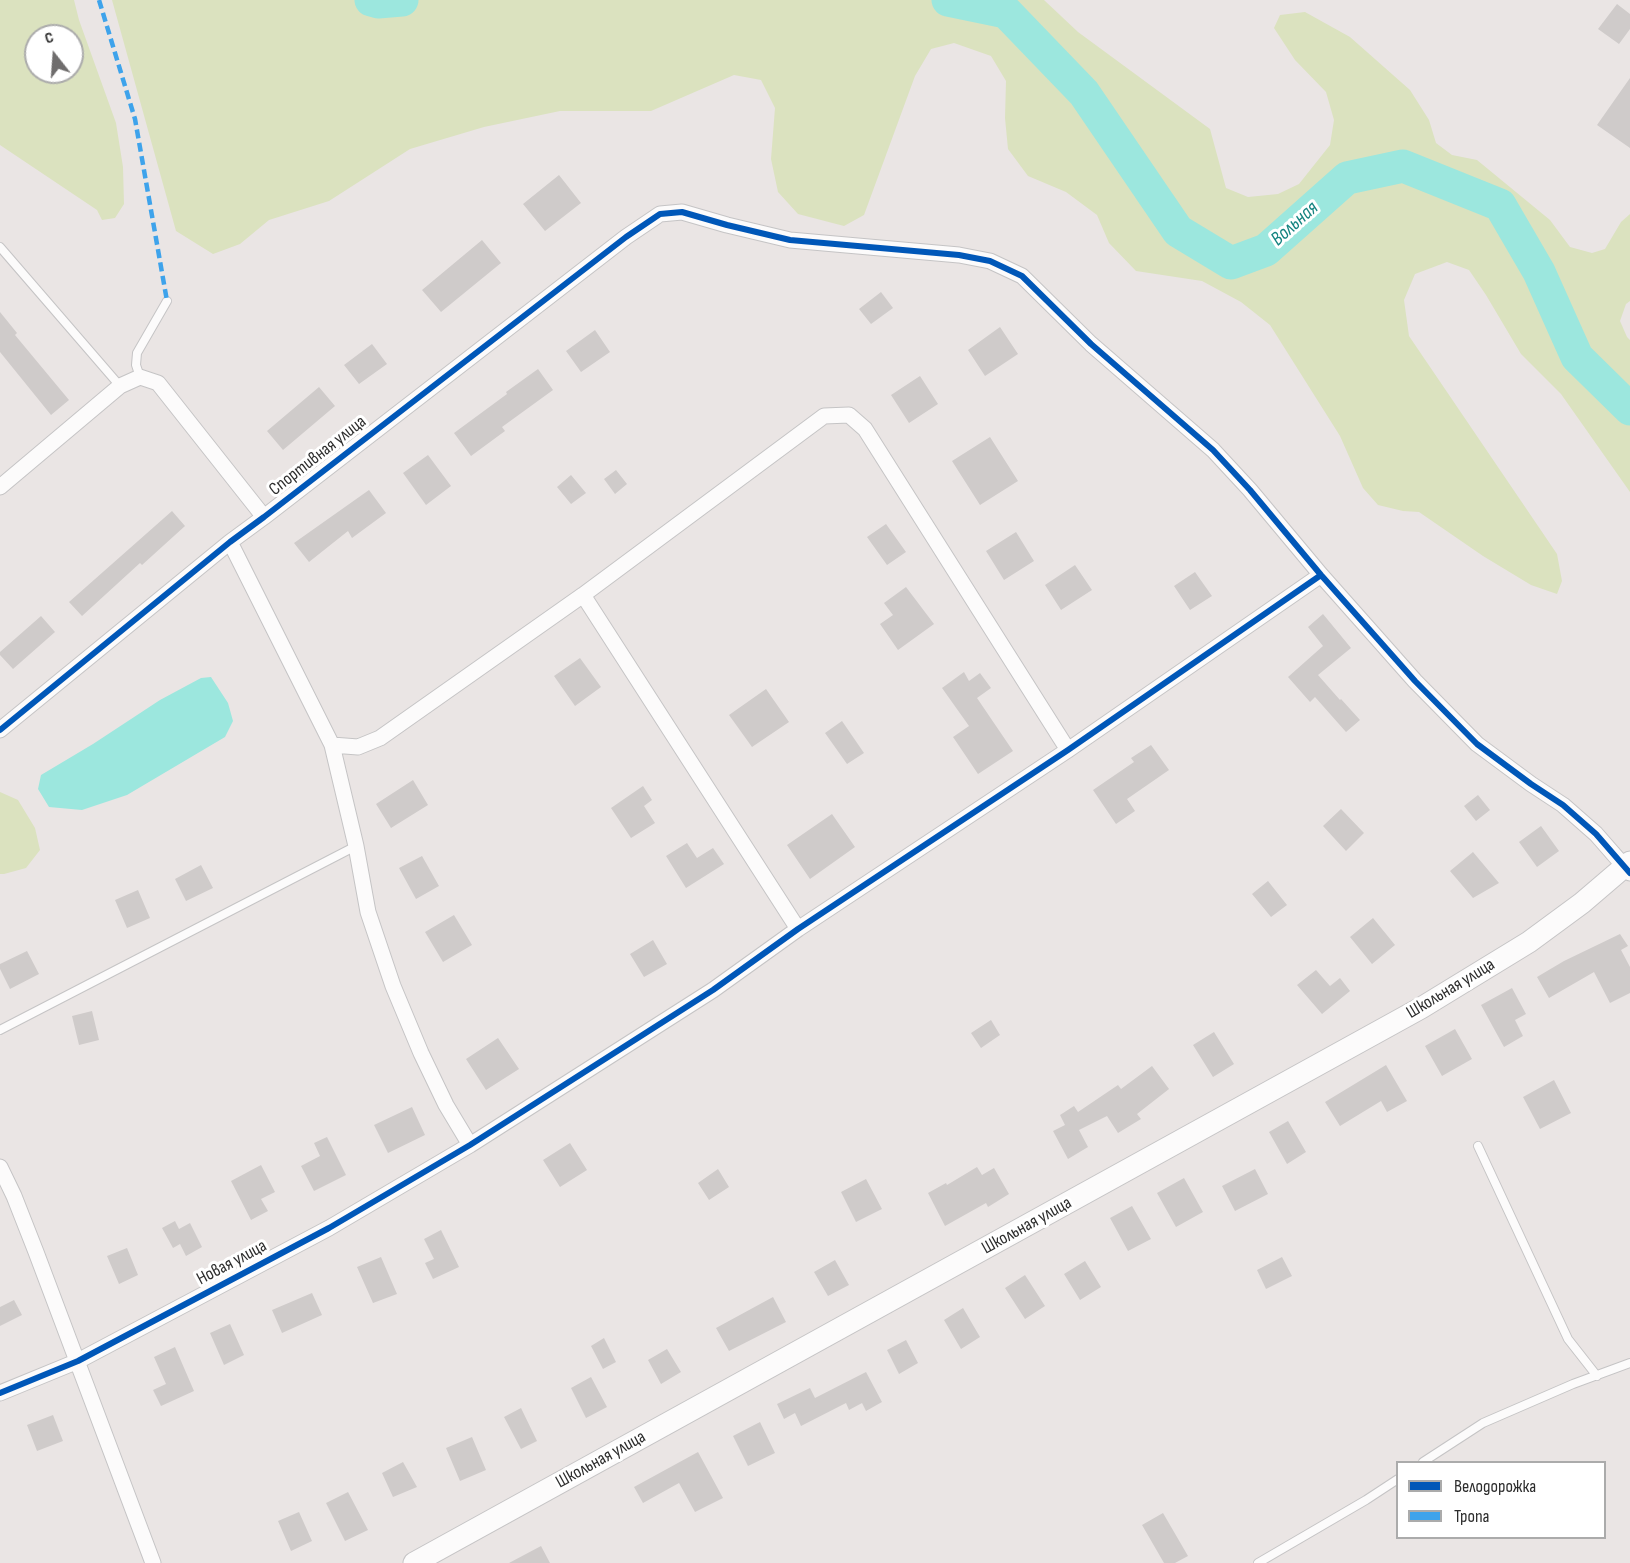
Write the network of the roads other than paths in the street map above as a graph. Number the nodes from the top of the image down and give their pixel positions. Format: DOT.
graph roads {
  1 [pos="0,247"];
  2 [pos="167,301"];
  3 [pos="140,377"];
  4 [pos="120,386"];
  5 [pos="0,487"];
  6 [pos="264,517"];
  7 [pos="230,542"];
  8 [pos="1321,575"];
  9 [pos="583,595"];
  10 [pos="0,730"];
  11 [pos="332,746"];
  12 [pos="1068,750"];
  13 [pos="356,846"];
  14 [pos="1628,867"];
  15 [pos="798,929"];
  16 [pos="0,1030"];
  17 [pos="470,1145"];
  18 [pos="1478,1146"];
  19 [pos="0,1167"];
  20 [pos="78,1361"];
  21 [pos="1630,1363"];
  22 [pos="1597,1376"];
  23 [pos="0,1393"];
  24 [pos="1424,1461"];
  25 [pos="1396,1480"];
  26 [pos="153,1563"];
  27 [pos="414,1563"];
  28 [pos="1258,1563"];
  1 -- 4 [label="lane"];
  2 -- 3 [label="lane"];
  3 -- 4 [label="street"];
  3 -- 6 [label="street"];
  4 -- 5 [label="street"];
  6 -- 7 [label="street, Спортивная улица"];
  6 -- 8 [label="street, Спортивная улица"];
  7 -- 10 [label="street, Спортивная улица"];
  7 -- 11 [label="street"];
  8 -- 12 [label="street, Новая улица"];
  8 -- 14 [label="street"];
  9 -- 11 [label="street"];
  9 -- 12 [label="street"];
  9 -- 15 [label="street"];
  11 -- 13 [label="street"];
  12 -- 15 [label="street, Новая улица"];
  13 -- 16 [label="lane"];
  13 -- 17 [label="street"];
  14 -- 27 [label="street, Школьная улица"];
  15 -- 17 [label="street, Новая улица"];
  17 -- 20 [label="street, Новая улица"];
  18 -- 22 [label="lane"];
  19 -- 20 [label="street"];
  20 -- 23 [label="street, Новая улица"];
  20 -- 26 [label="street"];
  21 -- 22 [label="lane"];
  22 -- 24 [label="lane"];
  25 -- 28 [label="lane"];
}
